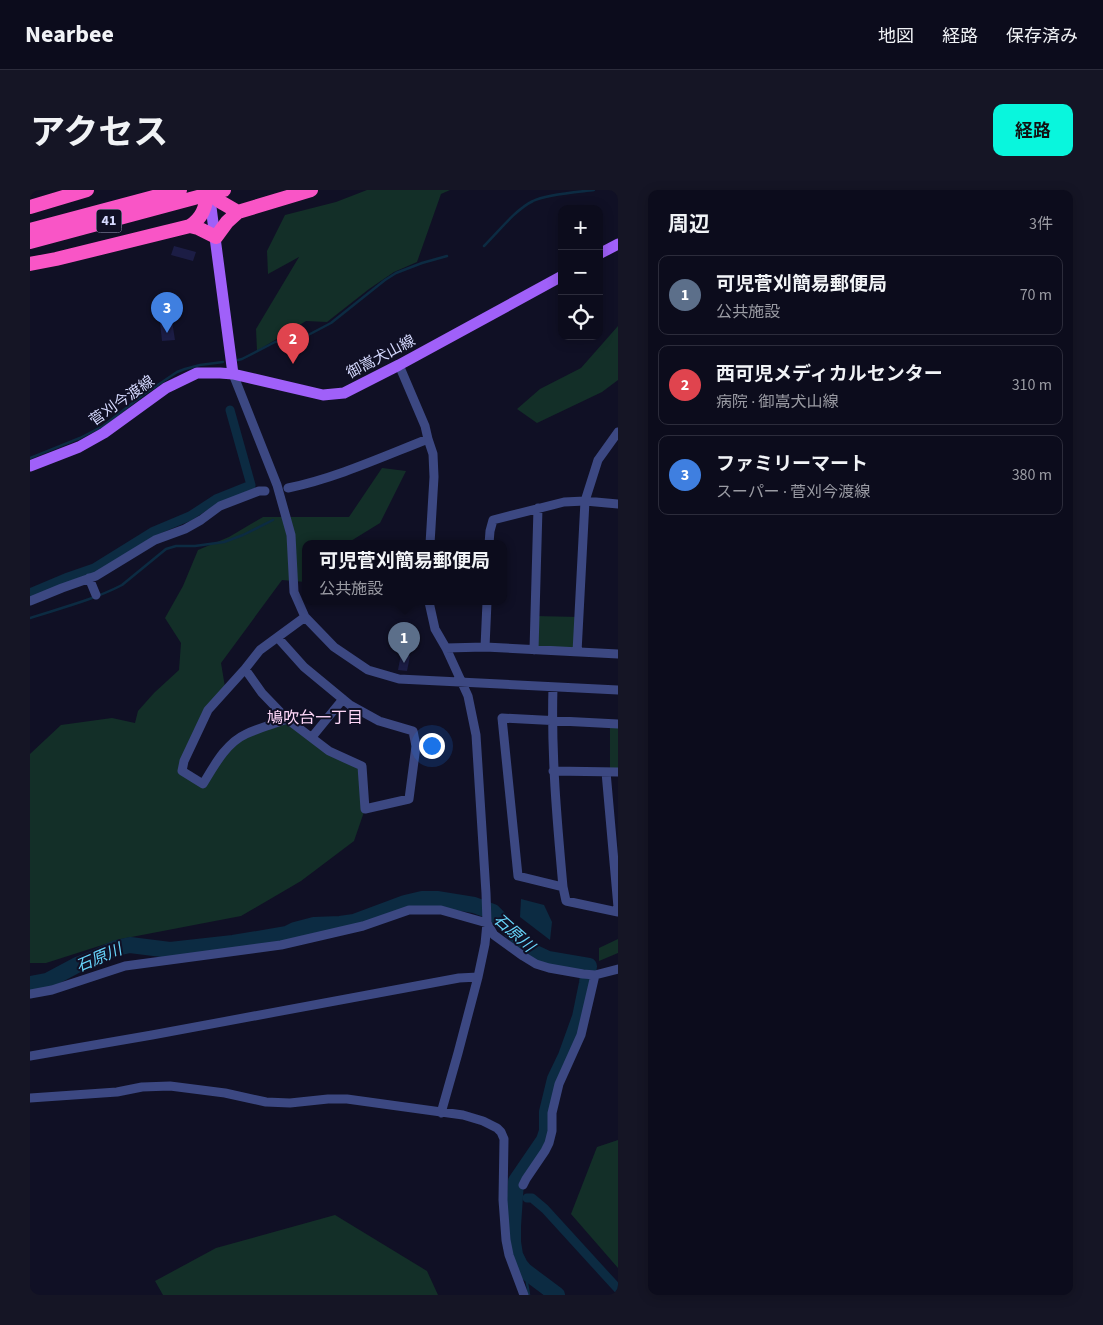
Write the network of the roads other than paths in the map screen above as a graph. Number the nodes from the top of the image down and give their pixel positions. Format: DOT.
graph roads {
  1 [pos="87,190"];
  2 [pos="209,190"];
  3 [pos="224,190"];
  4 [pos="311,190"];
  5 [pos="184,195"];
  6 [pos="30,207"];
  7 [pos="238,212"];
  8 [pos="190,226"];
  9 [pos="30,230"];
  10 [pos="216,237"];
  11 [pos="30,242"];
  12 [pos="618,244"];
  13 [pos="603,252"];
  14 [pos="30,264"];
  15 [pos="558,278"];
  16 [pos="399,365"];
  17 [pos="233,374"];
  18 [pos="618,432"];
  19 [pos="428,439"];
  20 [pos="30,466"];
  21 [pos="288,488"];
  22 [pos="265,491"];
  23 [pos="584,500"];
  24 [pos="618,504"];
  25 [pos="538,508"];
  26 [pos="430,540"];
  27 [pos="489,540"];
  28 [pos="89,578"];
  29 [pos="96,595"];
  30 [pos="30,601"];
  31 [pos="430,605"];
  32 [pos="487,605"];
  33 [pos="305,617"];
  34 [pos="278,638"];
  35 [pos="446,648"];
  36 [pos="485,648"];
  37 [pos="534,650"];
  38 [pos="577,652"];
  39 [pos="618,654"];
  40 [pos="245,669"];
  41 [pos="461,682"];
  42 [pos="553,687"];
  43 [pos="618,690"];
  44 [pos="342,698"];
  45 [pos="287,719"];
  46 [pos="552,721"];
  47 [pos="618,724"];
  48 [pos="312,737"];
  49 [pos="553,771"];
  50 [pos="606,772"];
  51 [pos="618,772"];
  52 [pos="563,887"];
  53 [pos="618,906"];
  54 [pos="618,912"];
  55 [pos="487,923"];
  56 [pos="618,969"];
  57 [pos="595,975"];
  58 [pos="478,977"];
  59 [pos="30,994"];
  60 [pos="30,1056"];
  61 [pos="30,1098"];
  62 [pos="441,1112"];
  63 [pos="523,1185"];
  64 [pos="524,1295"];
  1 -- 6 [label="highway"];
  2 -- 7 [label="highway"];
  2 -- 8 [label="highway"];
  2 -- 10 [label="main road"];
  3 -- 5 [label="highway, 41"];
  4 -- 7 [label="highway"];
  5 -- 9 [label="highway, 41"];
  5 -- 11 [label="highway, 41"];
  7 -- 10 [label="highway"];
  8 -- 10 [label="highway"];
  8 -- 14 [label="highway"];
  10 -- 17 [label="main road"];
  12 -- 13 [label="main road"];
  15 -- 16 [label="main road, 御嵩犬山線"];
  16 -- 17 [label="main road, 御嵩犬山線"];
  16 -- 19 [label="street"];
  17 -- 20 [label="main road, 菅刈今渡線"];
  17 -- 33 [label="street"];
  18 -- 23 [label="street"];
  19 -- 21 [label="street"];
  19 -- 26 [label="street"];
  22 -- 28 [label="street"];
  23 -- 24 [label="street"];
  23 -- 25 [label="street"];
  23 -- 38 [label="street"];
  25 -- 27 [label="street"];
  25 -- 37 [label="street"];
  28 -- 29 [label="street"];
  28 -- 30 [label="street"];
  31 -- 35 [label="street"];
  32 -- 36 [label="street"];
  33 -- 34 [label="street"];
  33 -- 41 [label="street"];
  34 -- 40 [label="street"];
  34 -- 44 [label="street"];
  35 -- 36 [label="street"];
  35 -- 41 [label="street"];
  36 -- 37 [label="street"];
  37 -- 38 [label="street"];
  38 -- 39 [label="street"];
  40 -- 45 [label="street"];
  40 -- 45 [label="street"];
  41 -- 42 [label="street"];
  41 -- 55 [label="street"];
  42 -- 43 [label="street"];
  42 -- 46 [label="street"];
  44 -- 48 [label="street"];
  44 -- 48 [label="street"];
  45 -- 48 [label="street"];
  46 -- 47 [label="street"];
  46 -- 49 [label="street"];
  46 -- 52 [label="street"];
  49 -- 50 [label="street"];
  49 -- 52 [label="street"];
  50 -- 51 [label="street"];
  50 -- 53 [label="street"];
  52 -- 54 [label="street"];
  55 -- 57 [label="street"];
  55 -- 58 [label="street"];
  55 -- 59 [label="street"];
  56 -- 57 [label="street"];
  57 -- 63 [label="street"];
  58 -- 60 [label="street"];
  58 -- 62 [label="street"];
  61 -- 62 [label="street"];
  62 -- 64 [label="street"];
}
